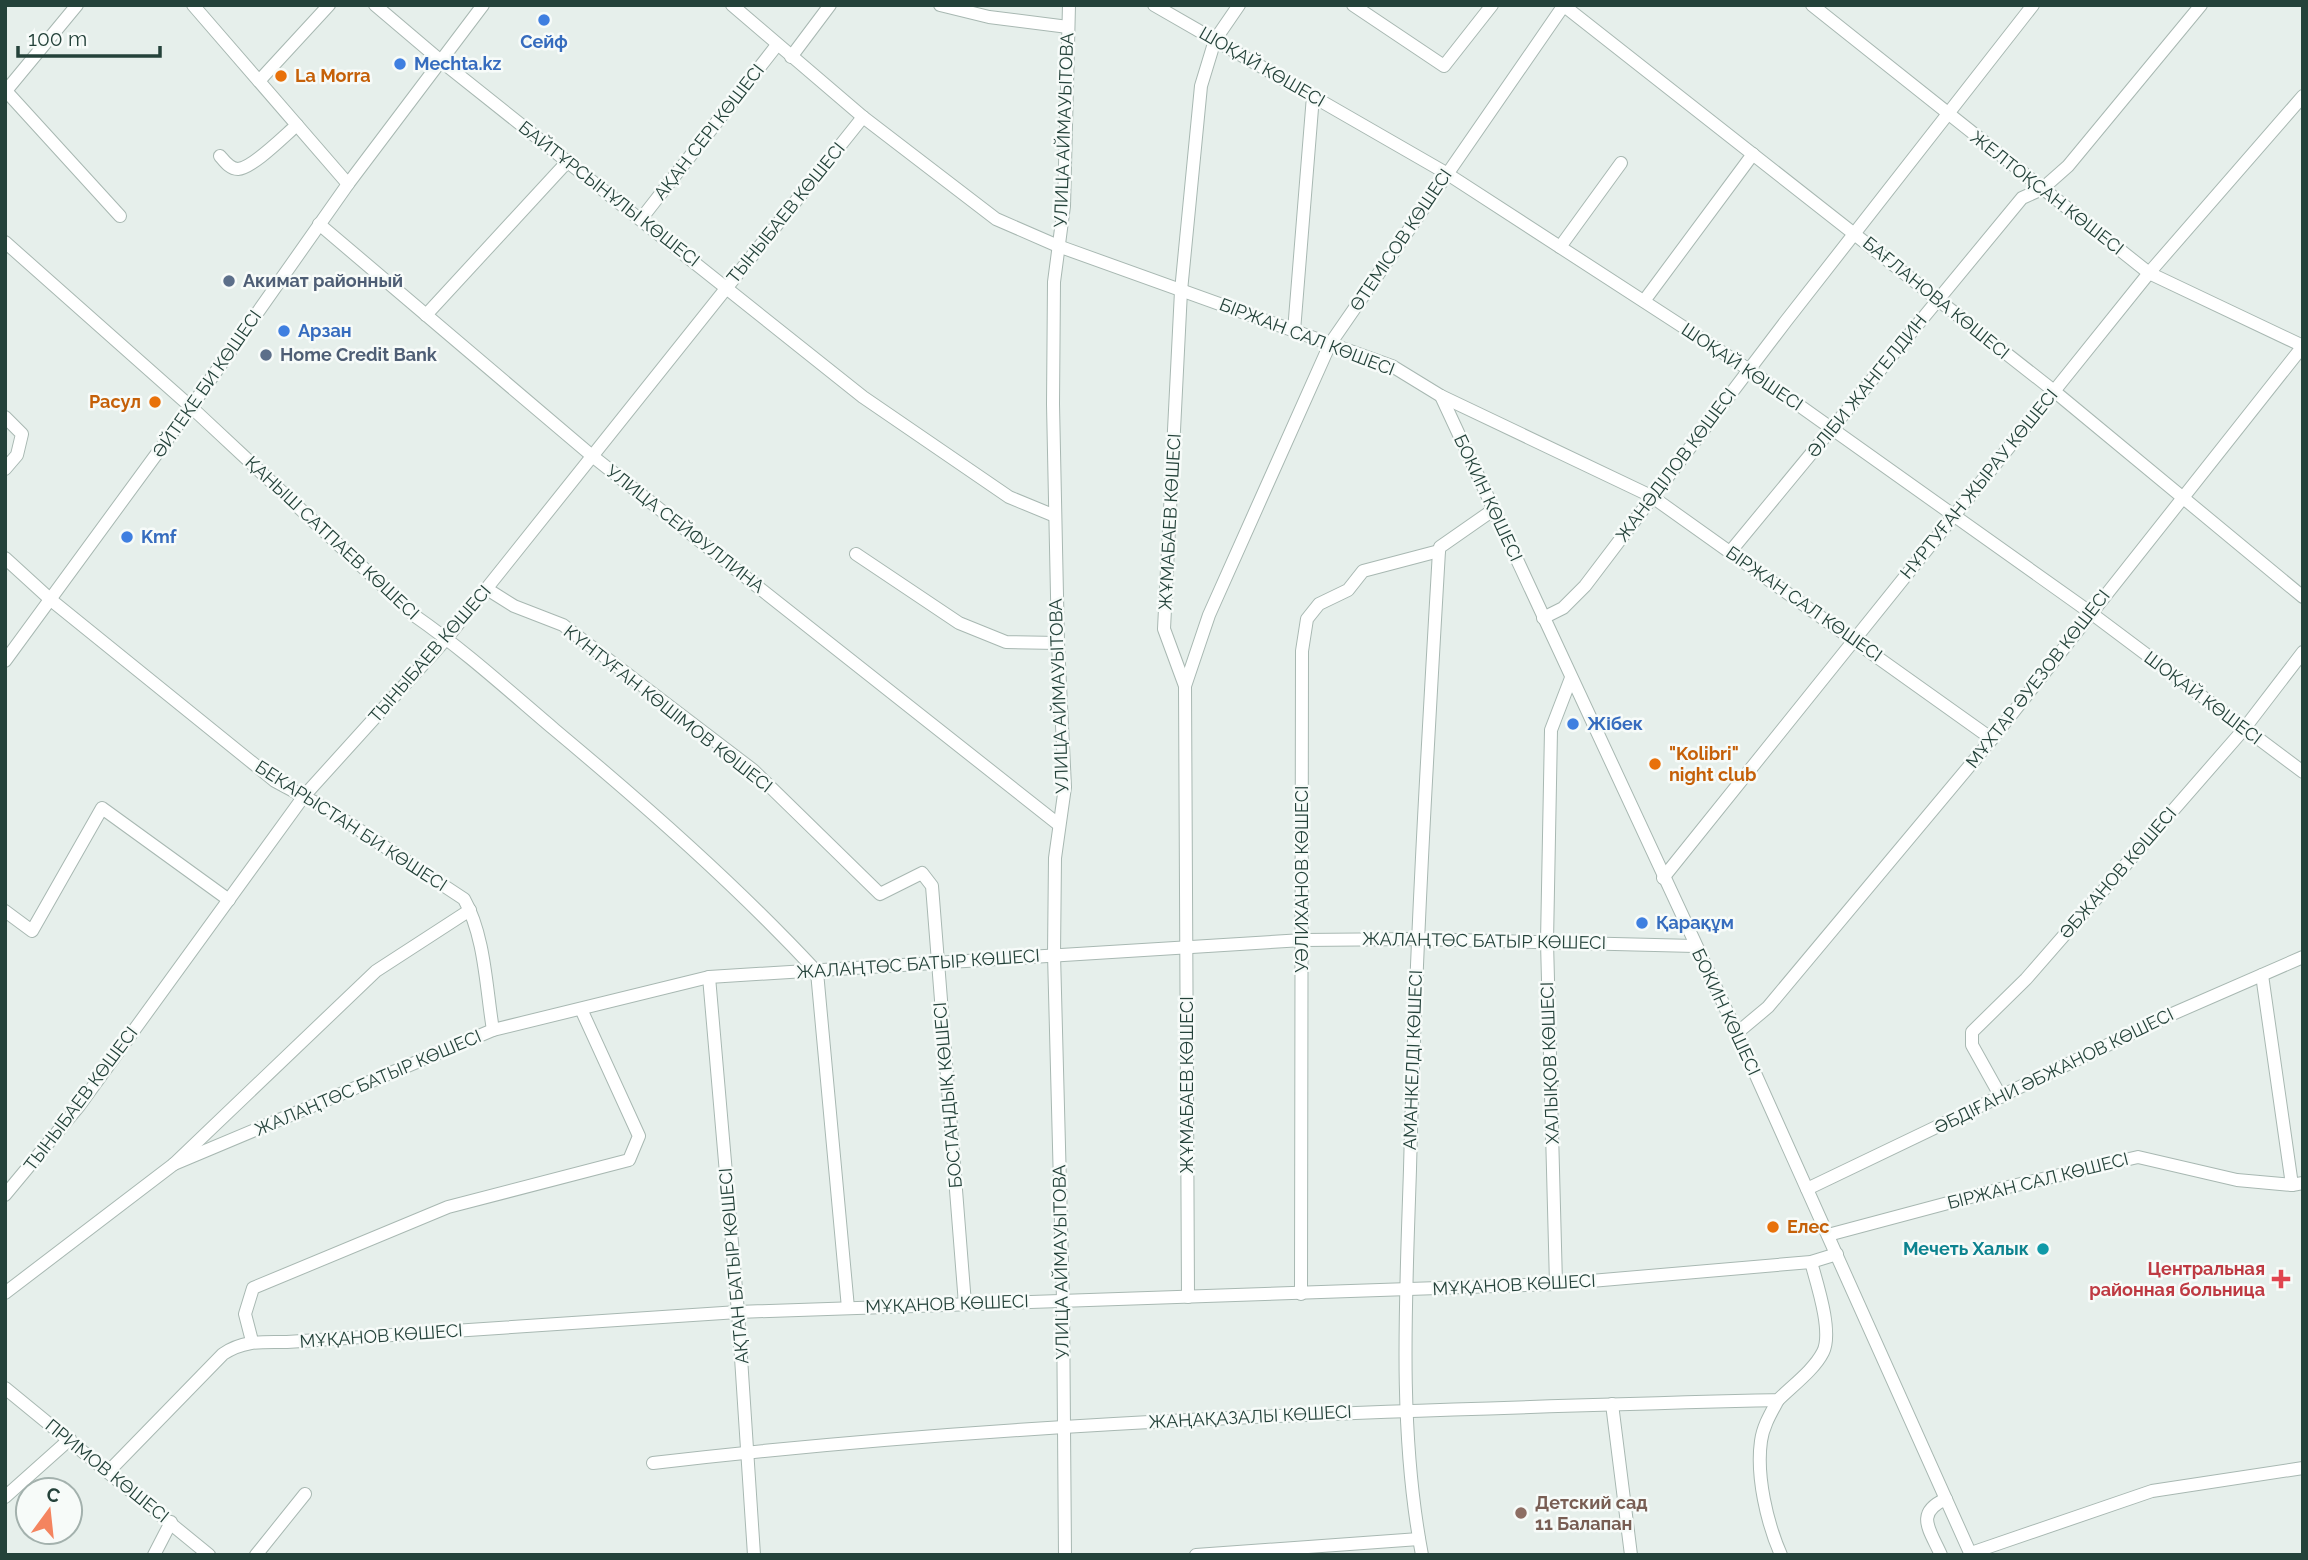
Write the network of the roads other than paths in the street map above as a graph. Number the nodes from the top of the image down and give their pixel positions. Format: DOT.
graph roads {
  1 [pos="77,5"];
  2 [pos="193,5"];
  3 [pos="329,5"];
  4 [pos="375,5"];
  5 [pos="483,5"];
  6 [pos="830,5"];
  7 [pos="940,5"];
  8 [pos="1069,5"];
  9 [pos="1154,5"];
  10 [pos="1239,5"];
  11 [pos="1492,5"];
  12 [pos="1564,5"];
  13 [pos="1812,5"];
  14 [pos="2033,5"];
  15 [pos="2201,5"];
  16 [pos="1361,7"];
  17 [pos="742,8"];
  18 [pos="1068,27"];
  19 [pos="1215,40"];
  20 [pos="777,45"];
  21 [pos="791,57"];
  22 [pos="441,61"];
  23 [pos="259,81"];
  24 [pos="6,92"];
  25 [pos="1312,96"];
  26 [pos="2303,96"];
  27 [pos="1948,115"];
  28 [pos="863,117"];
  29 [pos="297,125"];
  30 [pos="1753,154"];
  31 [pos="220,156"];
  32 [pos="568,161"];
  33 [pos="1620,163"];
  34 [pos="1446,173"];
  35 [pos="348,184"];
  36 [pos="2042,189"];
  37 [pos="120,216"];
  38 [pos="641,219"];
  39 [pos="319,224"];
  40 [pos="1854,233"];
  41 [pos="5,242"];
  42 [pos="1058,246"];
  43 [pos="1560,247"];
  44 [pos="2149,273"];
  45 [pos="727,287"];
  46 [pos="1181,290"];
  47 [pos="1938,300"];
  48 [pos="1644,301"];
  49 [pos="426,315"];
  50 [pos="1294,331"];
  51 [pos="1330,344"];
  52 [pos="2303,346"];
  53 [pos="1748,369"];
  54 [pos="2054,391"];
  55 [pos="1441,396"];
  56 [pos="191,407"];
  57 [pos="5,417"];
  58 [pos="1832,429"];
  59 [pos="591,455"];
  60 [pos="5,469"];
  61 [pos="1651,495"];
  62 [pos="2182,495"];
  63 [pos="1493,510"];
  64 [pos="1952,514"];
  65 [pos="1055,516"];
  66 [pos="1439,551"];
  67 [pos="1730,552"];
  68 [pos="856,554"];
  69 [pos="5,558"];
  70 [pos="486,589"];
  71 [pos="2303,597"];
  72 [pos="51,600"];
  73 [pos="2091,613"];
  74 [pos="1543,618"];
  75 [pos="447,638"];
  76 [pos="1854,640"];
  77 [pos="1058,643"];
  78 [pos="2303,652"];
  79 [pos="5,661"];
  80 [pos="1571,678"];
  81 [pos="1185,685"];
  82 [pos="2244,729"];
  83 [pos="1992,739"];
  84 [pos="2303,772"];
  85 [pos="304,796"];
  86 [pos="1058,824"];
  87 [pos="1663,878"];
  88 [pos="932,886"];
  89 [pos="229,900"];
  90 [pos="470,910"];
  91 [pos="5,911"];
  92 [pos="1416,939"];
  93 [pos="1303,940"];
  94 [pos="1547,942"];
  95 [pos="1186,946"];
  96 [pos="1695,946"];
  97 [pos="1054,954"];
  98 [pos="2303,957"];
  99 [pos="936,960"];
  100 [pos="817,972"];
  101 [pos="2262,975"];
  102 [pos="709,977"];
  103 [pos="581,1009"];
  104 [pos="493,1030"];
  105 [pos="1737,1033"];
  106 [pos="2001,1097"];
  107 [pos="174,1164"];
  108 [pos="2297,1184"];
  109 [pos="1807,1189"];
  110 [pos="5,1195"];
  111 [pos="1828,1235"];
  112 [pos="1837,1254"];
  113 [pos="1811,1262"];
  114 [pos="1556,1284"];
  115 [pos="1407,1291"];
  116 [pos="5,1293"];
  117 [pos="1301,1294"];
  118 [pos="1188,1297"];
  119 [pos="1063,1300"];
  120 [pos="965,1304"];
  121 [pos="848,1308"];
  122 [pos="738,1312"];
  123 [pos="252,1341"];
  124 [pos="5,1388"];
  125 [pos="1778,1400"];
  126 [pos="1612,1404"];
  127 [pos="1407,1408"];
  128 [pos="1064,1427"];
  129 [pos="70,1439"];
  130 [pos="747,1452"];
  131 [pos="653,1463"];
  132 [pos="2303,1468"];
  133 [pos="109,1471"];
  134 [pos="305,1494"];
  135 [pos="5,1497"];
  136 [pos="1946,1499"];
  137 [pos="171,1522"];
  138 [pos="1419,1539"];
  139 [pos="1971,1554"];
  140 [pos="154,1555"];
  141 [pos="209,1555"];
  142 [pos="256,1555"];
  143 [pos="754,1555"];
  144 [pos="1065,1555"];
  145 [pos="1196,1555"];
  146 [pos="1422,1555"];
  147 [pos="1631,1555"];
  148 [pos="1781,1555"];
  149 [pos="1941,1555"];
  1 -- 24 [label="street"];
  2 -- 23 [label="street"];
  3 -- 23 [label="street"];
  4 -- 22 [label="street, БАЙТҰРСЫНҰЛЫ КӨШЕСІ"];
  5 -- 22 [label="street, ӘЙТЕКЕ БИ КӨШЕСІ"];
  6 -- 21 [label="street"];
  7 -- 18 [label="street"];
  8 -- 18 [label="street, УЛИЦА АЙМАУЫТОВА"];
  9 -- 19 [label="street, ШОҚАЙ КӨШЕСІ"];
  10 -- 19 [label="street, ЖҰМАБАЕВ КӨШЕСІ"];
  11 -- 16 [label="street"];
  12 -- 30 [label="street, БАҒЛАНОВА КӨШЕСІ"];
  12 -- 34 [label="street, ӨТЕМІСОВ КӨШЕСІ"];
  13 -- 27 [label="street, ЖЕЛТОҚСАН КӨШЕСІ"];
  14 -- 27 [label="street, ЖАНӘДІЛОВ КӨШЕСІ"];
  15 -- 36 [label="street, ӘЛІБИ ЖАНГЕЛДИН"];
  17 -- 20 [label="street, БІРЖАН САЛ КӨШЕСІ"];
  18 -- 42 [label="street, УЛИЦА АЙМАУЫТОВА"];
  19 -- 25 [label="street, ШОҚАЙ КӨШЕСІ"];
  19 -- 46 [label="street, ЖҰМАБАЕВ КӨШЕСІ"];
  20 -- 21 [label="street, БІРЖАН САЛ КӨШЕСІ"];
  20 -- 38 [label="street, АҚАН СЕРІ КӨШЕСІ"];
  21 -- 28 [label="street, БІРЖАН САЛ КӨШЕСІ"];
  22 -- 32 [label="street, БАЙТҰРСЫНҰЛЫ КӨШЕСІ"];
  22 -- 35 [label="street, ӘЙТЕКЕ БИ КӨШЕСІ"];
  23 -- 29 [label="street"];
  24 -- 37 [label="street"];
  25 -- 34 [label="street, ШОҚАЙ КӨШЕСІ"];
  25 -- 50 [label="street"];
  26 -- 44 [label="street, НҰРТУҒАН ЖЫРАУ КӨШЕСІ"];
  27 -- 36 [label="street, ЖЕЛТОҚСАН КӨШЕСІ"];
  27 -- 40 [label="street, ЖАНӘДІЛОВ КӨШЕСІ"];
  28 -- 42 [label="street, БІРЖАН САЛ КӨШЕСІ"];
  28 -- 45 [label="street, ТЫНЫБАЕВ КӨШЕСІ"];
  29 -- 31 [label="street"];
  29 -- 35 [label="street"];
  30 -- 40 [label="street, БАҒЛАНОВА КӨШЕСІ"];
  30 -- 48 [label="street"];
  32 -- 38 [label="street, БАЙТҰРСЫНҰЛЫ КӨШЕСІ"];
  32 -- 49 [label="street"];
  33 -- 43 [label="street"];
  34 -- 43 [label="street, ШОҚАЙ КӨШЕСІ"];
  34 -- 51 [label="street, ӨТЕМІСОВ КӨШЕСІ"];
  35 -- 39 [label="street, ӘЙТЕКЕ БИ КӨШЕСІ"];
  36 -- 44 [label="street, ЖЕЛТОҚСАН КӨШЕСІ"];
  36 -- 47 [label="street, ӘЛІБИ ЖАНГЕЛДИН"];
  38 -- 45 [label="street, БАЙТҰРСЫНҰЛЫ КӨШЕСІ"];
  39 -- 49 [label="street, УЛИЦА СЕЙФУЛЛИНА"];
  39 -- 56 [label="street, ӘЙТЕКЕ БИ КӨШЕСІ"];
  40 -- 47 [label="street, БАҒЛАНОВА КӨШЕСІ"];
  40 -- 53 [label="street, ЖАНӘДІЛОВ КӨШЕСІ"];
  41 -- 56 [label="street, ҚАНЫШ САТПАЕВ КӨШЕСІ"];
  42 -- 46 [label="street, БІРЖАН САЛ КӨШЕСІ"];
  42 -- 65 [label="street, УЛИЦА АЙМАУЫТОВА"];
  43 -- 48 [label="street, ШОҚАЙ КӨШЕСІ"];
  44 -- 52 [label="street, ЖЕЛТОҚСАН КӨШЕСІ"];
  44 -- 54 [label="street, НҰРТУҒАН ЖЫРАУ КӨШЕСІ"];
  45 -- 59 [label="street, ТЫНЫБАЕВ КӨШЕСІ"];
  45 -- 65 [label="street, БАЙТҰРСЫНҰЛЫ КӨШЕСІ"];
  46 -- 50 [label="street, БІРЖАН САЛ КӨШЕСІ"];
  46 -- 81 [label="street, ЖҰМАБАЕВ КӨШЕСІ"];
  47 -- 54 [label="street, БАҒЛАНОВА КӨШЕСІ"];
  47 -- 58 [label="street, ӘЛІБИ ЖАНГЕЛДИН"];
  48 -- 53 [label="street, ШОҚАЙ КӨШЕСІ"];
  49 -- 59 [label="street, УЛИЦА СЕЙФУЛЛИНА"];
  50 -- 51 [label="street, БІРЖАН САЛ КӨШЕСІ"];
  51 -- 55 [label="street, БІРЖАН САЛ КӨШЕСІ"];
  51 -- 81 [label="street, ӨТЕМІСОВ КӨШЕСІ"];
  52 -- 62 [label="street, МҰХТАР ӘУЕЗОВ КӨШЕСІ"];
  53 -- 58 [label="street, ШОҚАЙ КӨШЕСІ"];
  53 -- 61 [label="street, ЖАНӘДІЛОВ КӨШЕСІ"];
  54 -- 62 [label="street, БАҒЛАНОВА КӨШЕСІ"];
  54 -- 64 [label="street, НҰРТУҒАН ЖЫРАУ КӨШЕСІ"];
  55 -- 61 [label="street, БІРЖАН САЛ КӨШЕСІ"];
  55 -- 63 [label="street, БОКИН КӨШЕСІ"];
  56 -- 72 [label="street, ӘЙТЕКЕ БИ КӨШЕСІ"];
  56 -- 75 [label="street, ҚАНЫШ САТПАЕВ КӨШЕСІ"];
  57 -- 60 [label="street"];
  58 -- 64 [label="street, ШОҚАЙ КӨШЕСІ"];
  58 -- 67 [label="street, ӘЛІБИ ЖАНГЕЛДИН"];
  59 -- 70 [label="street, ТЫНЫБАЕВ КӨШЕСІ"];
  59 -- 86 [label="street, УЛИЦА СЕЙФУЛЛИНА"];
  61 -- 67 [label="street, БІРЖАН САЛ КӨШЕСІ"];
  61 -- 74 [label="street, ЖАНӘДІЛОВ КӨШЕСІ"];
  62 -- 71 [label="street, БАҒЛАНОВА КӨШЕСІ"];
  62 -- 73 [label="street, МҰХТАР ӘУЕЗОВ КӨШЕСІ"];
  63 -- 66 [label="street"];
  63 -- 74 [label="street, БОКИН КӨШЕСІ"];
  64 -- 73 [label="street, ШОҚАЙ КӨШЕСІ"];
  64 -- 76 [label="street, НҰРТУҒАН ЖЫРАУ КӨШЕСІ"];
  65 -- 77 [label="street, УЛИЦА АЙМАУЫТОВА"];
  66 -- 92 [label="street, АМАНКЕЛДІ КӨШЕСІ"];
  66 -- 93 [label="street, УӘЛИХАНОВ КӨШЕСІ"];
  67 -- 76 [label="street, БІРЖАН САЛ КӨШЕСІ"];
  68 -- 77 [label="street"];
  69 -- 72 [label="street, БЕКАРЫСТАН БИ КӨШЕСІ"];
  70 -- 75 [label="street, ТЫНЫБАЕВ КӨШЕСІ"];
  70 -- 88 [label="street, КҮНТУҒАН КӨШІМОВ КӨШЕСІ"];
  72 -- 79 [label="street, ӘЙТЕКЕ БИ КӨШЕСІ"];
  72 -- 85 [label="street, БЕКАРЫСТАН БИ КӨШЕСІ"];
  73 -- 82 [label="street, ШОҚАЙ КӨШЕСІ"];
  73 -- 83 [label="street, МҰХТАР ӘУЕЗОВ КӨШЕСІ"];
  74 -- 80 [label="street, БОКИН КӨШЕСІ"];
  75 -- 85 [label="street, ТЫНЫБАЕВ КӨШЕСІ"];
  75 -- 100 [label="street, ҚАНЫШ САТПАЕВ КӨШЕСІ"];
  76 -- 83 [label="street, БІРЖАН САЛ КӨШЕСІ"];
  76 -- 87 [label="street, НҰРТУҒАН ЖЫРАУ КӨШЕСІ"];
  77 -- 86 [label="street, УЛИЦА АЙМАУЫТОВА"];
  78 -- 82 [label="street, ӘБЖАНОВ КӨШЕСІ"];
  80 -- 87 [label="street, БОКИН КӨШЕСІ"];
  80 -- 94 [label="street, ХАЛЫҚОВ КӨШЕСІ"];
  81 -- 95 [label="street, ЖҰМАБАЕВ КӨШЕСІ"];
  82 -- 84 [label="street, ШОҚАЙ КӨШЕСІ"];
  82 -- 106 [label="street, ӘБЖАНОВ КӨШЕСІ"];
  83 -- 105 [label="street, МҰХТАР ӘУЕЗОВ КӨШЕСІ"];
  85 -- 89 [label="street, ТЫНЫБАЕВ КӨШЕСІ"];
  85 -- 90 [label="street, БЕКАРЫСТАН БИ КӨШЕСІ"];
  86 -- 97 [label="street, УЛИЦА АЙМАУЫТОВА"];
  87 -- 96 [label="street, БОКИН КӨШЕСІ"];
  88 -- 99 [label="street, БОСТАНДЫҚ КӨШЕСІ"];
  89 -- 91 [label="street"];
  89 -- 110 [label="street, ТЫНЫБАЕВ КӨШЕСІ"];
  90 -- 104 [label="street"];
  90 -- 107 [label="street, ЖАЛАҢТӨС БАТЫР КӨШЕСІ"];
  92 -- 93 [label="street, ЖАЛАҢТӨС БАТЫР КӨШЕСІ"];
  92 -- 94 [label="street, ЖАЛАҢТӨС БАТЫР КӨШЕСІ"];
  92 -- 115 [label="street, АМАНКЕЛДІ КӨШЕСІ"];
  93 -- 95 [label="street, ЖАЛАҢТӨС БАТЫР КӨШЕСІ"];
  93 -- 117 [label="street, УӘЛИХАНОВ КӨШЕСІ"];
  94 -- 96 [label="street, ЖАЛАҢТӨС БАТЫР КӨШЕСІ"];
  94 -- 114 [label="street, ХАЛЫҚОВ КӨШЕСІ"];
  95 -- 97 [label="street, ЖАЛАҢТӨС БАТЫР КӨШЕСІ"];
  95 -- 118 [label="street, ЖҰМАБАЕВ КӨШЕСІ"];
  96 -- 105 [label="street, БОКИН КӨШЕСІ"];
  97 -- 99 [label="street, ЖАЛАҢТӨС БАТЫР КӨШЕСІ"];
  97 -- 119 [label="street, УЛИЦА АЙМАУЫТОВА"];
  98 -- 101 [label="street, ӘБДІҒАНИ ӘБЖАНОВ КӨШЕСІ"];
  99 -- 100 [label="street, ЖАЛАҢТӨС БАТЫР КӨШЕСІ"];
  99 -- 120 [label="street, БОСТАНДЫҚ КӨШЕСІ"];
  100 -- 102 [label="street, ЖАЛАҢТӨС БАТЫР КӨШЕСІ"];
  100 -- 121 [label="street"];
  101 -- 106 [label="street, ӘБДІҒАНИ ӘБЖАНОВ КӨШЕСІ"];
  101 -- 108 [label="street"];
  102 -- 103 [label="street, ЖАЛАҢТӨС БАТЫР КӨШЕСІ"];
  102 -- 122 [label="street, АҚТАН БАТЫР КӨШЕСІ"];
  103 -- 104 [label="street, ЖАЛАҢТӨС БАТЫР КӨШЕСІ"];
  103 -- 123 [label="street"];
  104 -- 107 [label="street, ЖАЛАҢТӨС БАТЫР КӨШЕСІ"];
  105 -- 109 [label="street, БОКИН КӨШЕСІ"];
  106 -- 109 [label="street, ӘБДІҒАНИ ӘБЖАНОВ КӨШЕСІ"];
  107 -- 116 [label="street, ЖАЛАҢТӨС БАТЫР КӨШЕСІ"];
  108 -- 111 [label="street, БІРЖАН САЛ КӨШЕСІ"];
  109 -- 111 [label="street, БОКИН КӨШЕСІ"];
  111 -- 112 [label="street, БОКИН КӨШЕСІ"];
  112 -- 113 [label="street, МҰҚАНОВ КӨШЕСІ"];
  112 -- 136 [label="street, БОКИН КӨШЕСІ"];
  113 -- 114 [label="street, МҰҚАНОВ КӨШЕСІ"];
  113 -- 125 [label="street"];
  114 -- 115 [label="street, МҰҚАНОВ КӨШЕСІ"];
  115 -- 117 [label="street, МҰҚАНОВ КӨШЕСІ"];
  115 -- 127 [label="street, АМАНКЕЛДІ КӨШЕСІ"];
  117 -- 118 [label="street, МҰҚАНОВ КӨШЕСІ"];
  118 -- 119 [label="street, МҰҚАНОВ КӨШЕСІ"];
  119 -- 120 [label="street, МҰҚАНОВ КӨШЕСІ"];
  119 -- 128 [label="street, УЛИЦА АЙМАУЫТОВА"];
  120 -- 121 [label="street, МҰҚАНОВ КӨШЕСІ"];
  121 -- 122 [label="street, МҰҚАНОВ КӨШЕСІ"];
  122 -- 123 [label="street, МҰҚАНОВ КӨШЕСІ"];
  122 -- 130 [label="street, АҚТАН БАТЫР КӨШЕСІ"];
  123 -- 133 [label="street, МҰҚАНОВ КӨШЕСІ"];
  124 -- 129 [label="street, ПРИМОВ КӨШЕСІ"];
  125 -- 126 [label="street, ЖАҢАҚАЗАЛЫ КӨШЕСІ"];
  125 -- 148 [label="street"];
  126 -- 127 [label="street, ЖАҢАҚАЗАЛЫ КӨШЕСІ"];
  126 -- 147 [label="street"];
  127 -- 128 [label="street, ЖАҢАҚАЗАЛЫ КӨШЕСІ"];
  127 -- 138 [label="street, АМАНКЕЛДІ КӨШЕСІ"];
  128 -- 130 [label="street, ЖАҢАҚАЗАЛЫ КӨШЕСІ"];
  128 -- 144 [label="street, УЛИЦА АЙМАУЫТОВА"];
  129 -- 133 [label="street, ПРИМОВ КӨШЕСІ"];
  129 -- 135 [label="street"];
  130 -- 131 [label="street, ЖАҢАҚАЗАЛЫ КӨШЕСІ"];
  130 -- 143 [label="street, АҚТАН БАТЫР КӨШЕСІ"];
  132 -- 139 [label="street"];
  133 -- 137 [label="street, ПРИМОВ КӨШЕСІ"];
  134 -- 142 [label="street"];
  136 -- 139 [label="street, БОКИН КӨШЕСІ"];
  136 -- 149 [label="street"];
  137 -- 140 [label="street"];
  137 -- 141 [label="street, ПРИМОВ КӨШЕСІ"];
  138 -- 145 [label="street"];
  138 -- 146 [label="street, АМАНКЕЛДІ КӨШЕСІ"];
}
